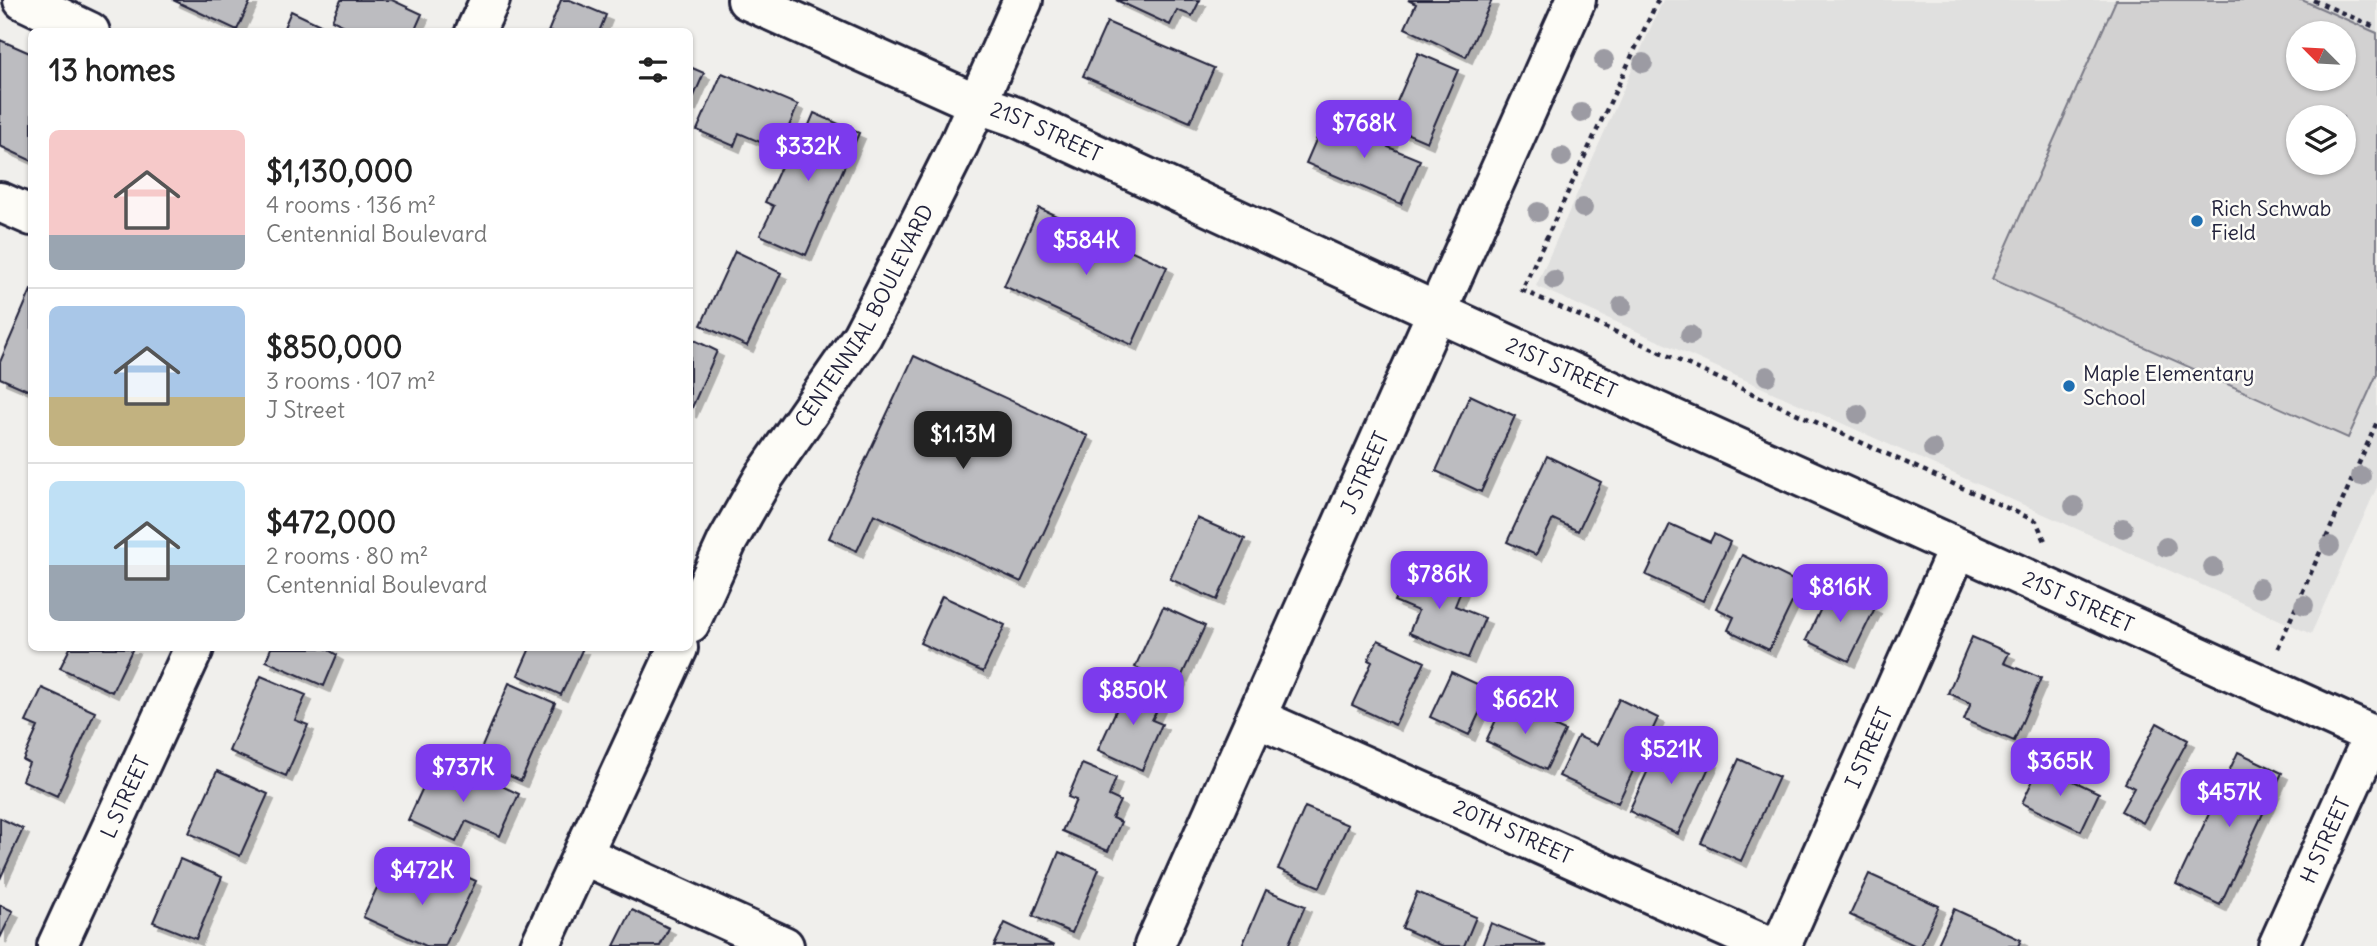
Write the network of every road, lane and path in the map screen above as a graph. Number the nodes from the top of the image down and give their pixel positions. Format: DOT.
graph roads {
  1 [pos="23,0"];
  2 [pos="490,0"];
  3 [pos="747,0"];
  4 [pos="1023,0"];
  5 [pos="1576,0"];
  6 [pos="1658,0"];
  7 [pos="2313,0"];
  8 [pos="82,28"];
  9 [pos="477,28"];
  10 [pos="2377,28"];
  11 [pos="976,103"];
  12 [pos="0,202"];
  13 [pos="28,214"];
  14 [pos="1437,312"];
  15 [pos="2377,422"];
  16 [pos="2046,543"];
  17 [pos="1958,548"];
  18 [pos="693,616"];
  19 [pos="2278,648"];
  20 [pos="193,651"];
  21 [pos="677,651"];
  22 [pos="1256,718"];
  23 [pos="2375,736"];
  24 [pos="583,855"];
  25 [pos="729,935"];
  26 [pos="57,946"];
  27 [pos="540,946"];
  28 [pos="784,946"];
  29 [pos="1154,946"];
  30 [pos="1768,946"];
  31 [pos="1781,946"];
  32 [pos="2278,946"];
  1 -- 8 [label="street"];
  2 -- 9 [label="street"];
  3 -- 11 [label="street, 21ST STREET"];
  4 -- 11 [label="street, CENTENNIAL BOULEVARD"];
  5 -- 14 [label="street, J STREET"];
  6 -- 16 [label="path"];
  7 -- 10 [label="path"];
  11 -- 14 [label="street, 21ST STREET"];
  11 -- 18 [label="street, CENTENNIAL BOULEVARD"];
  12 -- 13 [label="street"];
  14 -- 17 [label="street, 21ST STREET"];
  14 -- 22 [label="street, J STREET"];
  15 -- 19 [label="path"];
  17 -- 23 [label="street, 21ST STREET"];
  17 -- 31 [label="street, I STREET"];
  20 -- 26 [label="street, L STREET"];
  21 -- 24 [label="street"];
  22 -- 29 [label="street, J STREET"];
  22 -- 30 [label="street, 20TH STREET"];
  23 -- 32 [label="street, H STREET"];
  24 -- 25 [label="street"];
  24 -- 27 [label="street"];
  25 -- 28 [label="street"];
}
